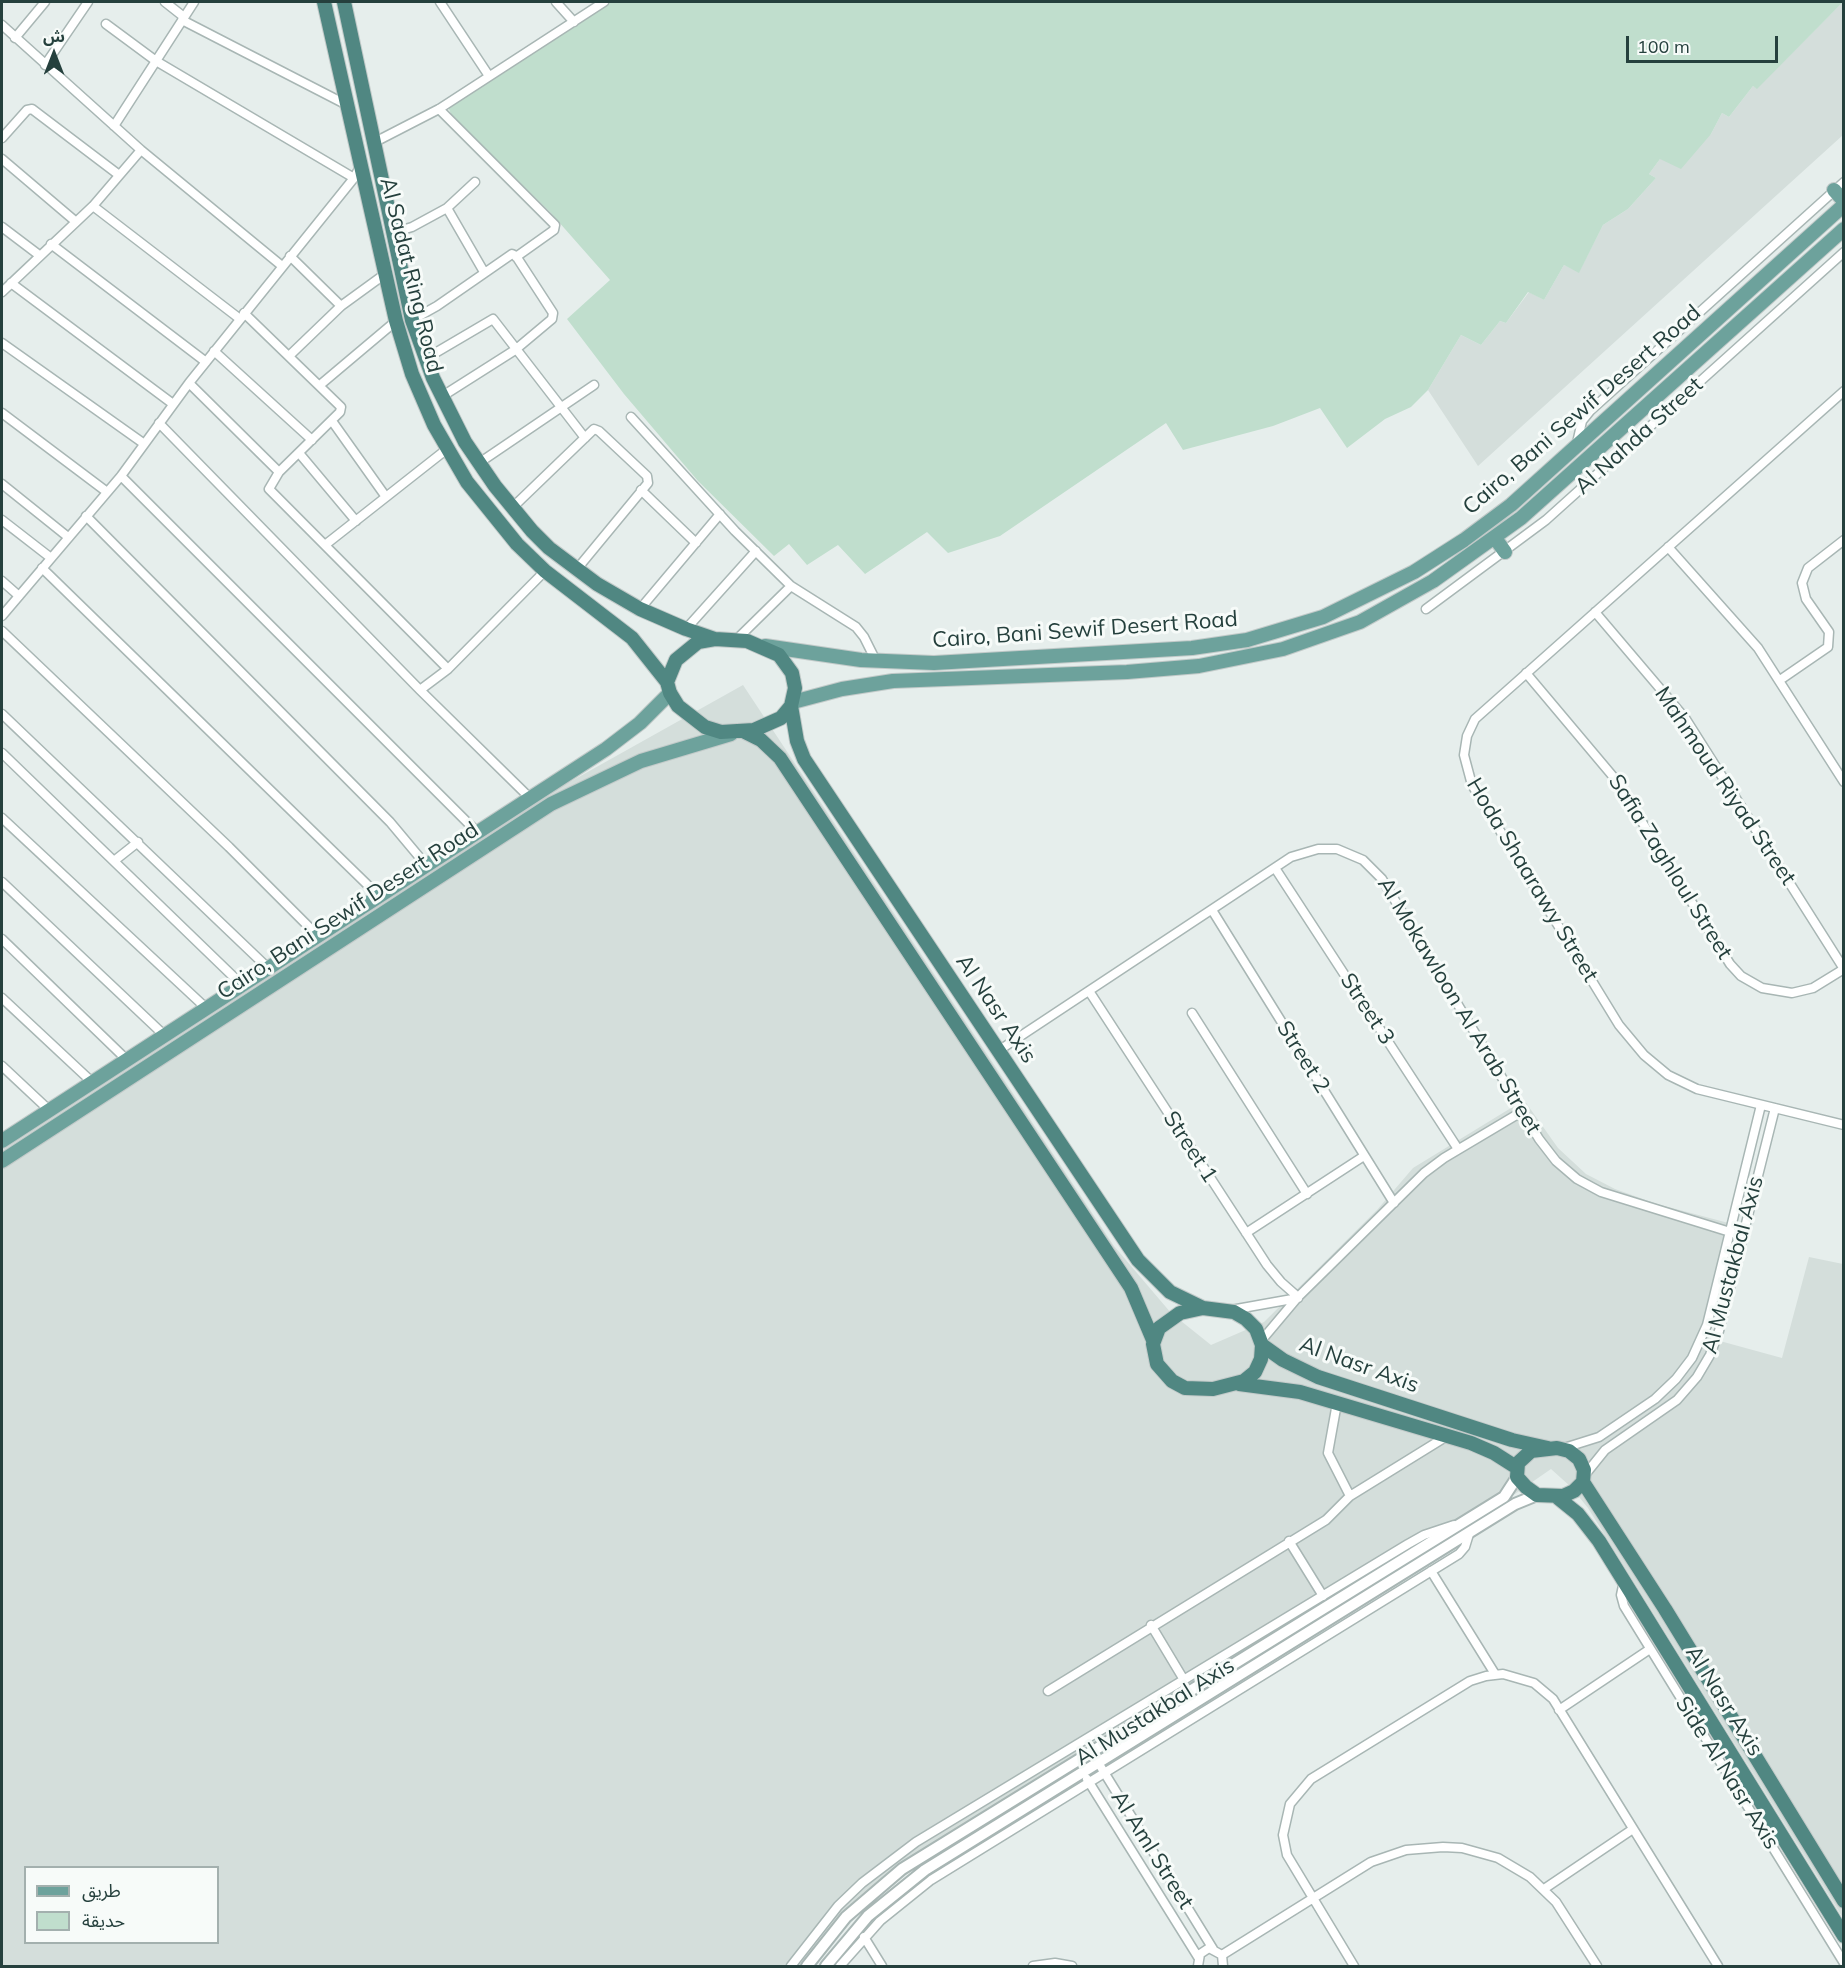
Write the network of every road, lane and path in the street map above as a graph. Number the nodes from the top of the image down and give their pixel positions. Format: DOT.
graph roads {
  1 [pos="45,2"];
  2 [pos="88,2"];
  3 [pos="165,2"];
  4 [pos="194,2"];
  5 [pos="324,2"];
  6 [pos="344,2"];
  7 [pos="440,2"];
  8 [pos="556,2"];
  9 [pos="604,2"];
  10 [pos="183,18"];
  11 [pos="574,22"];
  12 [pos="106,24"];
  13 [pos="2,25"];
  14 [pos="15,38"];
  15 [pos="156,61"];
  16 [pos="45,65"];
  17 [pos="489,76"];
  18 [pos="349,106"];
  19 [pos="439,109"];
  20 [pos="114,126"];
  21 [pos="2,138"];
  22 [pos="373,143"];
  23 [pos="141,150"];
  24 [pos="2,159"];
  25 [pos="362,165"];
  26 [pos="119,175"];
  27 [pos="354,178"];
  28 [pos="475,182"];
  29 [pos="1841,194"];
  30 [pos="93,206"];
  31 [pos="447,208"];
  32 [pos="75,221"];
  33 [pos="2,228"];
  34 [pos="1844,229"];
  35 [pos="392,233"];
  36 [pos="51,244"];
  37 [pos="1844,252"];
  38 [pos="39,255"];
  39 [pos="290,256"];
  40 [pos="516,257"];
  41 [pos="282,266"];
  42 [pos="484,272"];
  43 [pos="385,274"];
  44 [pos="11,283"];
  45 [pos="2,292"];
  46 [pos="341,306"];
  47 [pos="242,316"];
  48 [pos="412,320"];
  49 [pos="396,321"];
  50 [pos="2,343"];
  51 [pos="515,350"];
  52 [pos="214,351"];
  53 [pos="289,356"];
  54 [pos="425,359"];
  55 [pos="206,362"];
  56 [pos="189,383"];
  57 [pos="320,385"];
  58 [pos="594,385"];
  59 [pos="1844,391"];
  60 [pos="441,397"];
  61 [pos="1629,399"];
  62 [pos="173,404"];
  63 [pos="561,408"];
  64 [pos="1641,412"];
  65 [pos="2,413"];
  66 [pos="631,417"];
  67 [pos="332,421"];
  68 [pos="159,423"];
  69 [pos="585,438"];
  70 [pos="312,440"];
  71 [pos="143,443"];
  72 [pos="1576,446"];
  73 [pos="447,449"];
  74 [pos="299,453"];
  75 [pos="479,464"];
  76 [pos="279,472"];
  77 [pos="121,476"];
  78 [pos="2,484"];
  79 [pos="641,490"];
  80 [pos="107,492"];
  81 [pos="386,497"];
  82 [pos="512,508"];
  83 [pos="720,514"];
  84 [pos="86,516"];
  85 [pos="2,520"];
  86 [pos="356,521"];
  87 [pos="69,537"];
  88 [pos="1495,538"];
  89 [pos="1844,540"];
  90 [pos="696,543"];
  91 [pos="325,545"];
  92 [pos="1668,547"];
  93 [pos="756,551"];
  94 [pos="1505,552"];
  95 [pos="51,558"];
  96 [pos="42,568"];
  97 [pos="577,569"];
  98 [pos="545,571"];
  99 [pos="2,580"];
  100 [pos="791,586"];
  101 [pos="19,596"];
  102 [pos="618,596"];
  103 [pos="640,609"];
  104 [pos="1426,609"];
  105 [pos="1595,612"];
  106 [pos="2,616"];
  107 [pos="606,617"];
  108 [pos="686,629"];
  109 [pos="2,631"];
  110 [pos="715,639"];
  111 [pos="736,640"];
  112 [pos="757,644"];
  113 [pos="876,661"];
  114 [pos="448,669"];
  115 [pos="1526,673"];
  116 [pos="965,677"];
  117 [pos="1780,680"];
  118 [pos="669,687"];
  119 [pos="420,690"];
  120 [pos="966,692"];
  121 [pos="792,704"];
  122 [pos="2,714"];
  123 [pos="740,732"];
  124 [pos="606,749"];
  125 [pos="2,753"];
  126 [pos="619,770"];
  127 [pos="1844,782"];
  128 [pos="530,798"];
  129 [pos="2,818"];
  130 [pos="477,832"];
  131 [pos="138,842"];
  132 [pos="114,861"];
  133 [pos="426,865"];
  134 [pos="1275,868"];
  135 [pos="2,882"];
  136 [pos="379,896"];
  137 [pos="1212,910"];
  138 [pos="318,936"];
  139 [pos="2,939"];
  140 [pos="268,968"];
  141 [pos="1844,969"];
  142 [pos="242,985"];
  143 [pos="1089,991"];
  144 [pos="2,998"];
  145 [pos="206,1008"];
  146 [pos="1192,1013"];
  147 [pos="164,1035"];
  148 [pos="998,1051"];
  149 [pos="123,1062"];
  150 [pos="2,1066"];
  151 [pos="130,1078"];
  152 [pos="92,1082"];
  153 [pos="1761,1105"];
  154 [pos="1774,1108"];
  155 [pos="49,1110"];
  156 [pos="1523,1111"];
  157 [pos="1844,1125"];
  158 [pos="4,1135"];
  159 [pos="1458,1149"];
  160 [pos="1364,1156"];
  161 [pos="2,1161"];
  162 [pos="1306,1194"];
  163 [pos="1394,1203"];
  164 [pos="1728,1232"];
  165 [pos="1246,1233"];
  166 [pos="1743,1236"];
  167 [pos="1298,1298"];
  168 [pos="1203,1308"];
  169 [pos="1228,1310"];
  170 [pos="1154,1340"];
  171 [pos="1262,1343"];
  172 [pos="1237,1384"];
  173 [pos="1337,1403"];
  174 [pos="1447,1436"];
  175 [pos="1548,1448"];
  176 [pos="1563,1449"];
  177 [pos="1517,1472"];
  178 [pos="1584,1479"];
  179 [pos="1538,1495"];
  180 [pos="1350,1496"];
  181 [pos="1557,1497"];
  182 [pos="1601,1510"];
  183 [pos="1584,1521"];
  184 [pos="1469,1534"];
  185 [pos="1289,1541"];
  186 [pos="1431,1571"];
  187 [pos="1625,1580"];
  188 [pos="1340,1591"];
  189 [pos="1323,1596"];
  190 [pos="1151,1625"];
  191 [pos="1650,1649"];
  192 [pos="1495,1674"];
  193 [pos="1184,1680"];
  194 [pos="1048,1691"];
  195 [pos="1559,1710"];
  196 [pos="1091,1751"];
  197 [pos="1058,1756"];
  198 [pos="1070,1764"];
  199 [pos="1101,1768"];
  200 [pos="1086,1778"];
  201 [pos="1633,1829"];
  202 [pos="1818,1860"];
  203 [pos="1802,1869"];
  204 [pos="1544,1889"];
  205 [pos="1312,1899"];
  206 [pos="1844,1901"];
  207 [pos="864,1936"];
  208 [pos="1844,1936"];
  209 [pos="1213,1949"];
  210 [pos="1221,1954"];
  211 [pos="1198,1957"];
  212 [pos="1844,1963"];
  213 [pos="791,1966"];
  214 [pos="807,1966"];
  215 [pos="826,1966"];
  216 [pos="840,1966"];
  217 [pos="882,1966"];
  218 [pos="1033,1966"];
  219 [pos="1072,1966"];
  220 [pos="1198,1966"];
  221 [pos="1223,1966"];
  222 [pos="1354,1966"];
  223 [pos="1597,1966"];
  224 [pos="1718,1966"];
  1 -- 14 [label="street"];
  2 -- 16 [label="street"];
  3 -- 10 [label="street"];
  4 -- 10 [label="street"];
  5 -- 18 [label="highway, Al Sadat Ring Road"];
  6 -- 22 [label="highway, Al Sadat Ring Road"];
  7 -- 17 [label="street"];
  8 -- 11 [label="street"];
  9 -- 11 [label="street"];
  10 -- 15 [label="street"];
  10 -- 18 [label="street"];
  11 -- 17 [label="street"];
  12 -- 15 [label="street"];
  13 -- 14 [label="street"];
  14 -- 16 [label="street"];
  15 -- 20 [label="street"];
  15 -- 27 [label="street"];
  16 -- 20 [label="street"];
  17 -- 19 [label="street"];
  18 -- 25 [label="highway, Al Sadat Ring Road"];
  19 -- 22 [label="street"];
  19 -- 40 [label="street"];
  20 -- 23 [label="street"];
  21 -- 26 [label="street"];
  22 -- 35 [label="highway, Al Sadat Ring Road"];
  23 -- 26 [label="street"];
  23 -- 41 [label="street"];
  24 -- 32 [label="street"];
  25 -- 27 [label="street"];
  25 -- 43 [label="highway, Al Sadat Ring Road"];
  26 -- 30 [label="street"];
  27 -- 39 [label="street"];
  28 -- 31 [label="street"];
  29 -- 61 [label="main road, Cairo, Bani Sewif Desert Road"];
  29 -- 72 [label="street"];
  30 -- 32 [label="street"];
  30 -- 47 [label="street"];
  31 -- 35 [label="street"];
  31 -- 42 [label="street"];
  32 -- 36 [label="street"];
  33 -- 38 [label="street"];
  34 -- 64 [label="main road, Cairo, Bani Sewif Desert Road"];
  35 -- 48 [label="highway, Al Sadat Ring Road"];
  36 -- 38 [label="street"];
  36 -- 55 [label="street"];
  37 -- 94 [label="street, Al Nahda Street"];
  38 -- 44 [label="street"];
  39 -- 41 [label="street"];
  39 -- 46 [label="street"];
  40 -- 42 [label="street"];
  40 -- 51 [label="street"];
  41 -- 47 [label="street"];
  42 -- 48 [label="street"];
  43 -- 46 [label="street"];
  43 -- 49 [label="highway, Al Sadat Ring Road"];
  44 -- 45 [label="street"];
  44 -- 62 [label="street"];
  46 -- 53 [label="street"];
  47 -- 52 [label="street"];
  47 -- 53 [label="street"];
  48 -- 54 [label="highway, Al Sadat Ring Road"];
  49 -- 57 [label="street"];
  49 -- 73 [label="highway, Al Sadat Ring Road"];
  50 -- 71 [label="street"];
  51 -- 54 [label="street"];
  51 -- 60 [label="street"];
  51 -- 63 [label="street"];
  52 -- 55 [label="street"];
  52 -- 70 [label="street"];
  53 -- 57 [label="street"];
  54 -- 60 [label="highway, Al Sadat Ring Road"];
  55 -- 56 [label="street"];
  56 -- 62 [label="street"];
  56 -- 76 [label="street"];
  57 -- 67 [label="street"];
  58 -- 63 [label="street"];
  59 -- 92 [label="street, Hoda Shaarawy Street"];
  60 -- 75 [label="highway, Al Sadat Ring Road"];
  61 -- 64 [label="main road"];
  61 -- 72 [label="main road, Cairo, Bani Sewif Desert Road"];
  62 -- 68 [label="street"];
  63 -- 69 [label="street"];
  63 -- 75 [label="street"];
  64 -- 88 [label="main road, Cairo, Bani Sewif Desert Road"];
  65 -- 80 [label="street"];
  66 -- 83 [label="street"];
  67 -- 70 [label="street"];
  67 -- 81 [label="street"];
  68 -- 71 [label="street"];
  68 -- 119 [label="street"];
  69 -- 79 [label="street"];
  69 -- 82 [label="street"];
  70 -- 74 [label="street"];
  71 -- 77 [label="street"];
  72 -- 113 [label="main road, Cairo, Bani Sewif Desert Road"];
  73 -- 81 [label="street"];
  73 -- 98 [label="highway, Al Sadat Ring Road"];
  74 -- 76 [label="street"];
  74 -- 86 [label="street"];
  75 -- 82 [label="highway, Al Sadat Ring Road"];
  76 -- 91 [label="street"];
  77 -- 80 [label="street"];
  77 -- 130 [label="street"];
  78 -- 87 [label="street"];
  79 -- 90 [label="street"];
  79 -- 97 [label="street"];
  80 -- 84 [label="street"];
  81 -- 86 [label="street"];
  82 -- 97 [label="highway, Al Sadat Ring Road"];
  83 -- 90 [label="street"];
  83 -- 93 [label="street"];
  84 -- 87 [label="street"];
  84 -- 133 [label="street"];
  85 -- 95 [label="street"];
  86 -- 91 [label="street"];
  87 -- 95 [label="street"];
  88 -- 94 [label="main road"];
  88 -- 116 [label="main road, Cairo, Bani Sewif Desert Road"];
  89 -- 117 [label="street"];
  90 -- 103 [label="street"];
  91 -- 114 [label="street"];
  92 -- 105 [label="street, Hoda Shaarawy Street"];
  92 -- 117 [label="street"];
  93 -- 100 [label="street"];
  93 -- 108 [label="street"];
  94 -- 104 [label="street, Al Nahda Street"];
  95 -- 96 [label="street"];
  96 -- 101 [label="street"];
  96 -- 136 [label="street"];
  97 -- 102 [label="highway, Al Sadat Ring Road"];
  98 -- 107 [label="highway, Al Sadat Ring Road"];
  98 -- 114 [label="street"];
  99 -- 101 [label="street"];
  100 -- 111 [label="street"];
  100 -- 113 [label="street"];
  101 -- 106 [label="street"];
  102 -- 103 [label="highway, Al Sadat Ring Road"];
  102 -- 107 [label="highway"];
  103 -- 108 [label="highway, Al Sadat Ring Road"];
  105 -- 115 [label="street, Hoda Shaarawy Street"];
  105 -- 141 [label="street, Mahmoud Riyad Street"];
  107 -- 118 [label="highway, Al Sadat Ring Road"];
  108 -- 110 [label="highway, Al Sadat Ring Road"];
  109 -- 138 [label="street"];
  110 -- 111 [label="highway"];
  110 -- 118 [label="highway"];
  111 -- 112 [label="highway"];
  112 -- 113 [label="main road, Cairo, Bani Sewif Desert Road"];
  112 -- 121 [label="highway"];
  114 -- 119 [label="street"];
  115 -- 141 [label="street, Safia Zaghloul Street"];
  115 -- 153 [label="street, Hoda Shaarawy Street"];
  116 -- 120 [label="main road"];
  116 -- 121 [label="main road, Cairo, Bani Sewif Desert Road"];
  117 -- 127 [label="street"];
  118 -- 123 [label="highway"];
  118 -- 124 [label="main road, Cairo, Bani Sewif Desert Road"];
  119 -- 128 [label="street"];
  121 -- 123 [label="highway"];
  121 -- 148 [label="highway, Al Nasr Axis"];
  122 -- 131 [label="street"];
  123 -- 126 [label="main road, Cairo, Bani Sewif Desert Road"];
  123 -- 170 [label="highway, Al Nasr Axis"];
  124 -- 126 [label="main road"];
  124 -- 128 [label="main road, Cairo, Bani Sewif Desert Road"];
  125 -- 132 [label="street"];
  126 -- 151 [label="main road, Cairo, Bani Sewif Desert Road"];
  128 -- 130 [label="main road, Cairo, Bani Sewif Desert Road"];
  129 -- 145 [label="street"];
  130 -- 133 [label="main road, Cairo, Bani Sewif Desert Road"];
  131 -- 132 [label="street"];
  131 -- 140 [label="street"];
  132 -- 142 [label="street"];
  133 -- 136 [label="main road, Cairo, Bani Sewif Desert Road"];
  134 -- 137 [label="street, Al Mokawloon Al Arab Street"];
  134 -- 156 [label="street, Al Mokawloon Al Arab Street"];
  134 -- 159 [label="street, Street 3"];
  135 -- 147 [label="street"];
  136 -- 138 [label="main road, Cairo, Bani Sewif Desert Road"];
  137 -- 143 [label="street, Al Mokawloon Al Arab Street"];
  137 -- 160 [label="street, Street 2"];
  138 -- 140 [label="main road, Cairo, Bani Sewif Desert Road"];
  139 -- 149 [label="street"];
  140 -- 142 [label="main road, Cairo, Bani Sewif Desert Road"];
  142 -- 145 [label="main road, Cairo, Bani Sewif Desert Road"];
  143 -- 148 [label="street, Al Mokawloon Al Arab Street"];
  143 -- 165 [label="street, Street 1"];
  144 -- 152 [label="street"];
  145 -- 147 [label="main road, Cairo, Bani Sewif Desert Road"];
  146 -- 162 [label="street"];
  147 -- 149 [label="main road, Cairo, Bani Sewif Desert Road"];
  148 -- 168 [label="highway, Al Nasr Axis"];
  149 -- 151 [label="main road"];
  149 -- 152 [label="main road, Cairo, Bani Sewif Desert Road"];
  150 -- 155 [label="street"];
  151 -- 161 [label="main road, Cairo, Bani Sewif Desert Road"];
  152 -- 155 [label="main road, Cairo, Bani Sewif Desert Road"];
  153 -- 154 [label="street, Hoda Shaarawy Street"];
  153 -- 164 [label="street, Al Mustakbal Axis"];
  154 -- 157 [label="street, Hoda Shaarawy Street"];
  154 -- 166 [label="street, Al Mustakbal Axis"];
  155 -- 158 [label="main road, Cairo, Bani Sewif Desert Road"];
  156 -- 159 [label="street"];
  156 -- 164 [label="street, Al Mokawloon Al Arab Street"];
  159 -- 163 [label="street"];
  160 -- 162 [label="street"];
  160 -- 163 [label="street, Street 2"];
  162 -- 165 [label="street"];
  163 -- 167 [label="street"];
  164 -- 166 [label="street, Al Mokawloon Al Arab Street"];
  164 -- 176 [label="street, Al Mustakbal Axis"];
  165 -- 167 [label="street, Street 1"];
  166 -- 178 [label="street, Al Mustakbal Axis"];
  167 -- 169 [label="street"];
  167 -- 171 [label="street"];
  168 -- 169 [label="highway"];
  168 -- 170 [label="highway"];
  169 -- 171 [label="highway"];
  170 -- 172 [label="highway"];
  171 -- 172 [label="highway"];
  171 -- 175 [label="highway, Al Nasr Axis"];
  172 -- 173 [label="highway, Al Nasr Axis"];
  173 -- 174 [label="highway, Al Nasr Axis"];
  173 -- 180 [label="street"];
  174 -- 177 [label="highway, Al Nasr Axis"];
  174 -- 180 [label="street"];
  175 -- 176 [label="highway"];
  175 -- 177 [label="highway"];
  176 -- 178 [label="highway"];
  177 -- 179 [label="highway"];
  177 -- 188 [label="street, Al Mustakbal Axis"];
  178 -- 181 [label="highway"];
  178 -- 182 [label="highway, Al Nasr Axis"];
  179 -- 181 [label="highway"];
  179 -- 184 [label="street, Al Mustakbal Axis"];
  180 -- 185 [label="street"];
  181 -- 183 [label="highway, Al Nasr Axis"];
  182 -- 183 [label="highway"];
  182 -- 202 [label="highway, Al Nasr Axis"];
  183 -- 187 [label="highway, Al Nasr Axis"];
  184 -- 186 [label="street"];
  184 -- 199 [label="street, Al Mustakbal Axis"];
  185 -- 189 [label="street"];
  185 -- 190 [label="street"];
  186 -- 192 [label="street"];
  186 -- 199 [label="street"];
  187 -- 191 [label="street, Side Al Nasr Axis"];
  187 -- 203 [label="highway, Al Nasr Axis"];
  188 -- 189 [label="street"];
  188 -- 196 [label="street, Al Mustakbal Axis"];
  189 -- 193 [label="street"];
  190 -- 193 [label="street"];
  190 -- 194 [label="street"];
  191 -- 195 [label="street"];
  191 -- 212 [label="street, Side Al Nasr Axis"];
  192 -- 195 [label="street"];
  192 -- 205 [label="street"];
  193 -- 197 [label="street"];
  195 -- 201 [label="street"];
  196 -- 198 [label="street, Al Mustakbal Axis"];
  196 -- 199 [label="street, Al Aml Street"];
  197 -- 198 [label="street"];
  197 -- 213 [label="street"];
  198 -- 200 [label="street, Al Aml Street"];
  198 -- 214 [label="street, Al Mustakbal Axis"];
  199 -- 200 [label="street, Al Mustakbal Axis"];
  199 -- 209 [label="street, Al Aml Street"];
  200 -- 207 [label="street"];
  200 -- 211 [label="street, Al Aml Street"];
  200 -- 215 [label="street, Al Mustakbal Axis"];
  201 -- 204 [label="street"];
  201 -- 224 [label="street"];
  202 -- 203 [label="highway"];
  202 -- 206 [label="highway, Al Nasr Axis"];
  203 -- 208 [label="highway, Al Nasr Axis"];
  204 -- 205 [label="street"];
  204 -- 223 [label="street"];
  205 -- 210 [label="street"];
  205 -- 222 [label="street"];
  207 -- 216 [label="street"];
  207 -- 217 [label="street"];
  209 -- 210 [label="street"];
  209 -- 211 [label="street"];
  210 -- 221 [label="street"];
  211 -- 220 [label="street"];
  218 -- 219 [label="street"];
}
